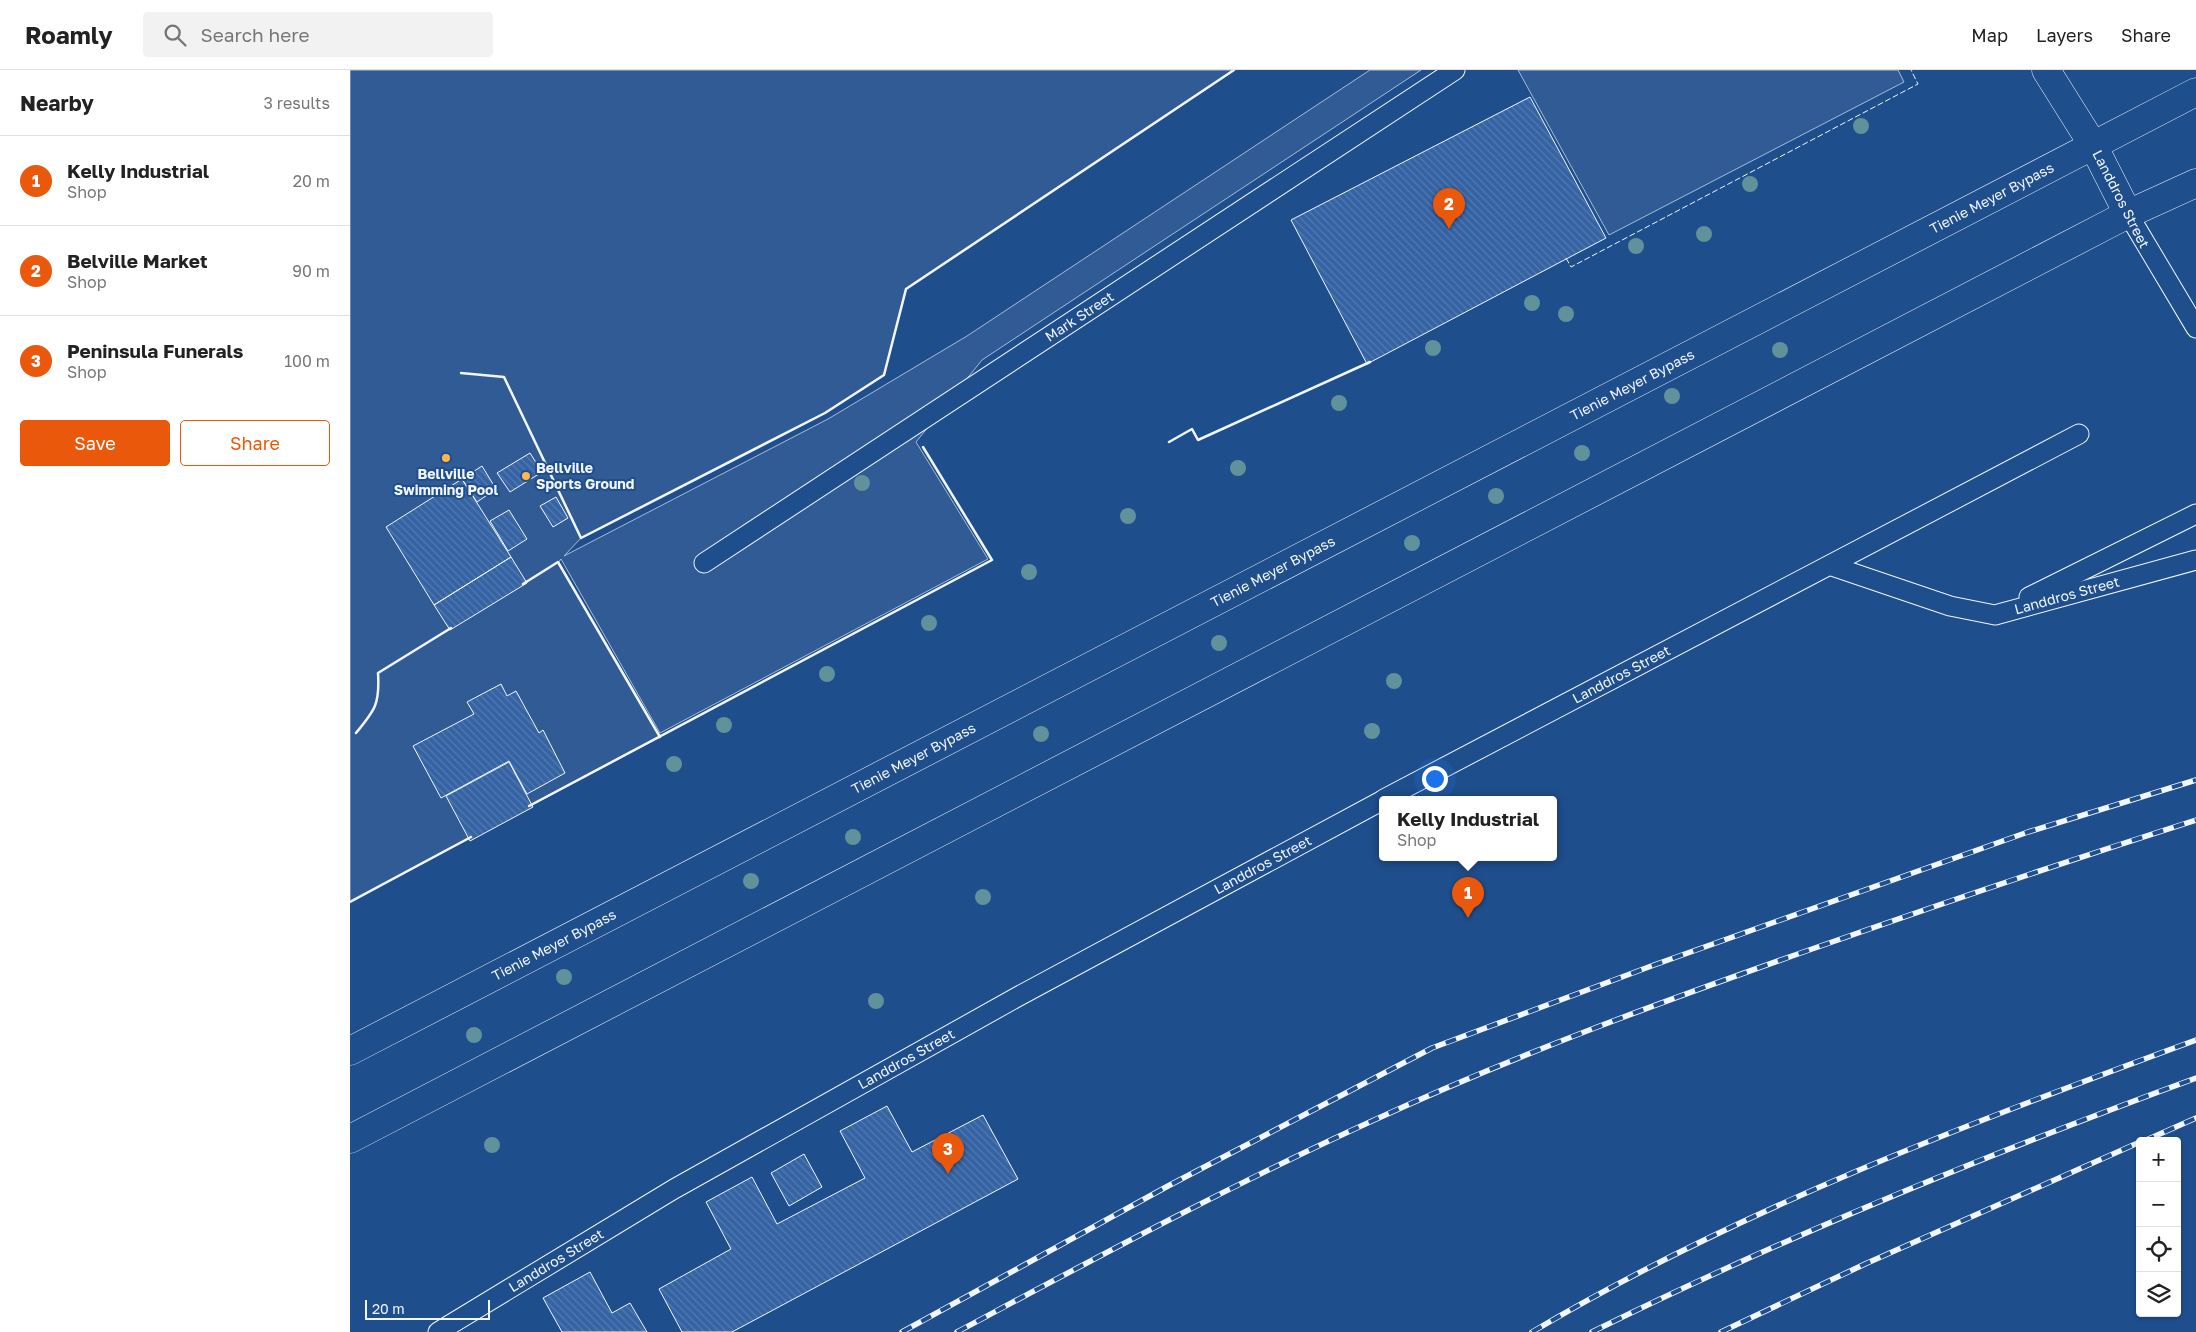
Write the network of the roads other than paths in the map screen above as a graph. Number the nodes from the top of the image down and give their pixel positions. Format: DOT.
graph roads {
  1 [pos="1455,70"];
  2 [pos="2046,70"];
  3 [pos="2196,92"];
  4 [pos="2093,145"];
  5 [pos="2196,183"];
  6 [pos="2128,214"];
  7 [pos="2196,328"];
  8 [pos="2079,434"];
  9 [pos="2196,514"];
  10 [pos="2196,560"];
  11 [pos="704,563"];
  12 [pos="1832,566"];
  13 [pos="1994,615"];
  14 [pos="1389,796"];
  15 [pos="1379,801"];
  16 [pos="350,1051"];
  17 [pos="350,1139"];
  18 [pos="438,1332"];
  1 -- 11 [label="lane, Mark Street"];
  2 -- 4 [label="main road, Landdros Street"];
  3 -- 4 [label="main road, Tienie Meyer Bypass"];
  4 -- 6 [label="main road, Landdros Street"];
  4 -- 16 [label="main road, Tienie Meyer Bypass"];
  5 -- 6 [label="main road"];
  6 -- 7 [label="lane, Landdros Street"];
  6 -- 17 [label="main road"];
  8 -- 12 [label="lane, Landdros Street"];
  9 -- 13 [label="lane, Landdros Street"];
  10 -- 13 [label="lane, Landdros Street"];
  12 -- 13 [label="lane, Landdros Street"];
  12 -- 14 [label="lane, Landdros Street"];
  15 -- 18 [label="lane, Landdros Street"];
}
